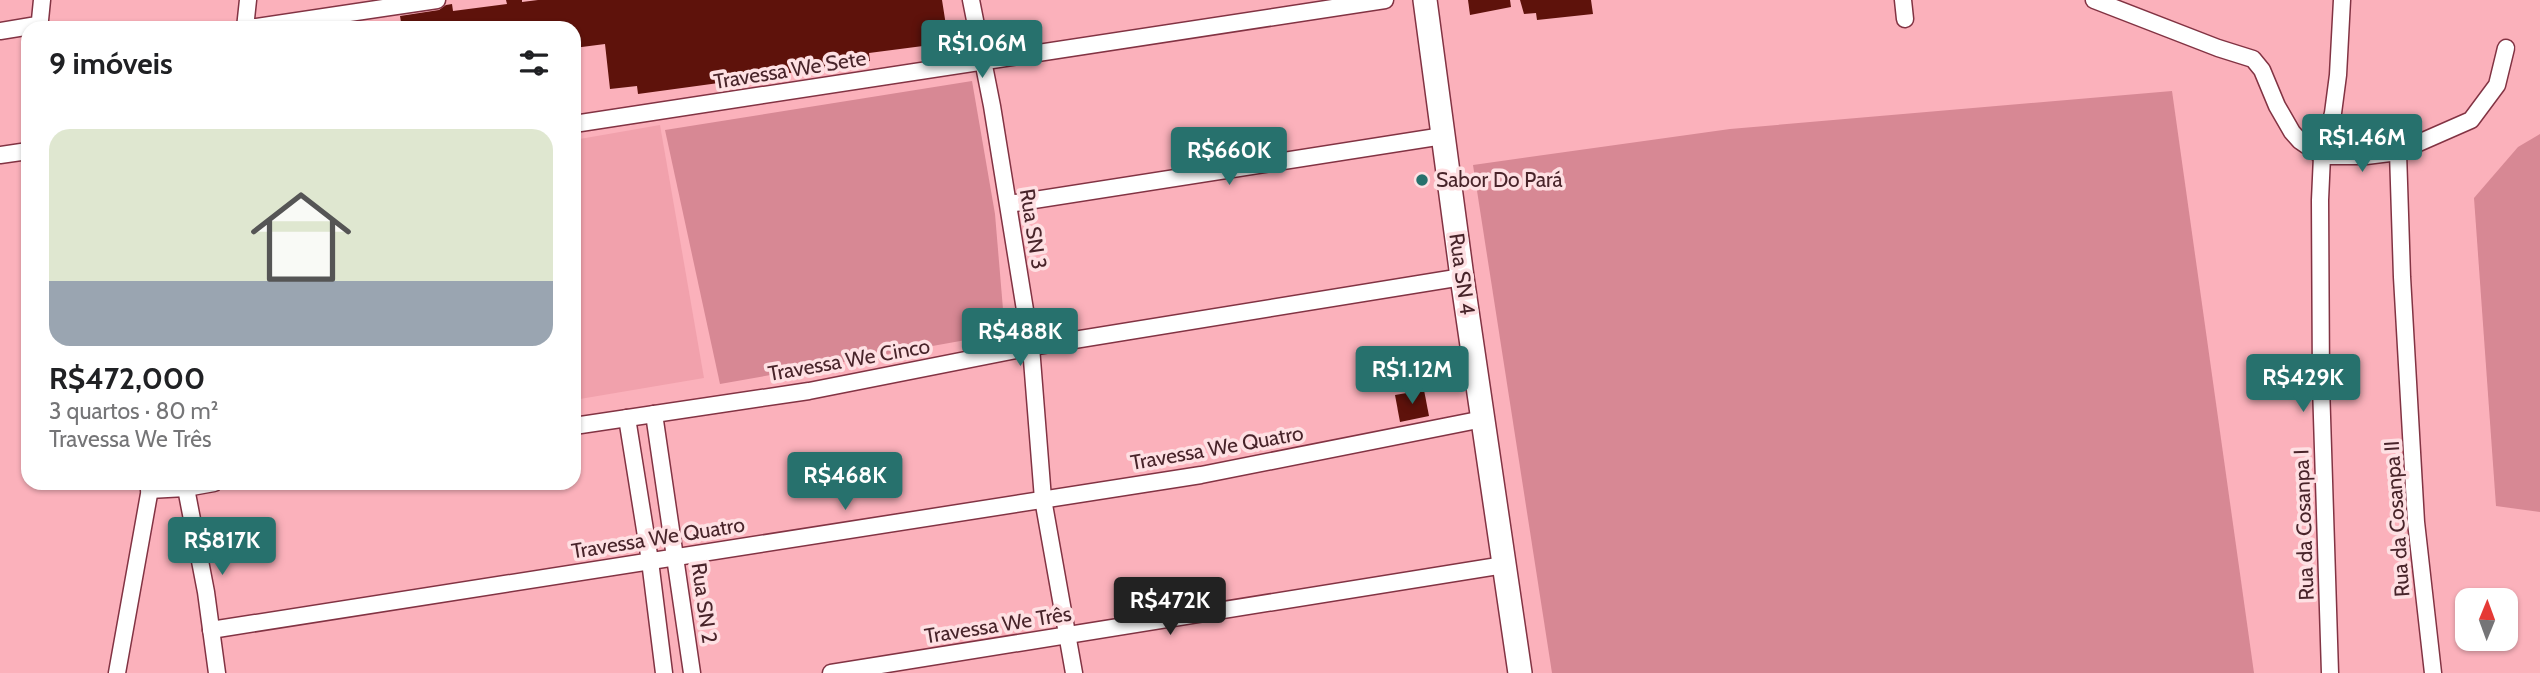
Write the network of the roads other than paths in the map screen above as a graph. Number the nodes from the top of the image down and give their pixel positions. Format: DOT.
graph roads {
  1 [pos="42,0"];
  2 [pos="248,0"];
  3 [pos="437,0"];
  4 [pos="971,0"];
  5 [pos="1385,0"];
  6 [pos="1425,0"];
  7 [pos="1903,0"];
  8 [pos="2094,0"];
  9 [pos="2342,0"];
  10 [pos="1905,19"];
  11 [pos="39,21"];
  12 [pos="247,21"];
  13 [pos="294,21"];
  14 [pos="21,28"];
  15 [pos="0,31"];
  16 [pos="2506,48"];
  17 [pos="983,62"];
  18 [pos="581,123"];
  19 [pos="1443,136"];
  20 [pos="21,152"];
  21 [pos="2398,152"];
  22 [pos="0,155"];
  23 [pos="2322,156"];
  24 [pos="1009,204"];
  25 [pos="1462,277"];
  26 [pos="1031,347"];
  27 [pos="653,414"];
  28 [pos="627,418"];
  29 [pos="1483,419"];
  30 [pos="581,424"];
  31 [pos="149,490"];
  32 [pos="187,490"];
  33 [pos="1043,499"];
  34 [pos="676,556"];
  35 [pos="650,561"];
  36 [pos="1504,565"];
  37 [pos="211,630"];
  38 [pos="1067,635"];
  39 [pos="117,673"];
  40 [pos="217,673"];
  41 [pos="664,673"];
  42 [pos="692,673"];
  43 [pos="831,673"];
  44 [pos="1074,673"];
  45 [pos="1520,673"];
  46 [pos="2330,673"];
  47 [pos="2433,673"];
  1 -- 11 [label="street"];
  2 -- 12 [label="street"];
  3 -- 13 [label="street"];
  4 -- 17 [label="street, Rua SN 3"];
  5 -- 17 [label="street, Travessa We Sete"];
  6 -- 19 [label="main road, Rua SN 4"];
  7 -- 10 [label="street"];
  8 -- 23 [label="street"];
  9 -- 23 [label="street, Rua da Cosanpa I"];
  14 -- 15 [label="street"];
  16 -- 21 [label="street"];
  17 -- 18 [label="street, Travessa We Sete"];
  17 -- 24 [label="street, Rua SN 3"];
  19 -- 24 [label="street"];
  19 -- 25 [label="main road, Rua SN 4"];
  20 -- 22 [label="street"];
  21 -- 23 [label="street"];
  21 -- 47 [label="street, Rua da Cosanpa II"];
  23 -- 46 [label="street, Rua da Cosanpa I"];
  24 -- 26 [label="street, Rua SN 3"];
  25 -- 26 [label="street, Travessa We Cinco"];
  25 -- 29 [label="main road, Rua SN 4"];
  26 -- 27 [label="street, Travessa We Cinco"];
  26 -- 33 [label="street, Rua SN 3"];
  27 -- 28 [label="street, Travessa We Cinco"];
  27 -- 34 [label="street, Rua SN 2"];
  28 -- 30 [label="street, Travessa We Cinco"];
  28 -- 35 [label="street"];
  29 -- 33 [label="street, Travessa We Quatro"];
  29 -- 36 [label="main road, Rua SN 4"];
  31 -- 39 [label="street"];
  32 -- 37 [label="street"];
  33 -- 34 [label="street, Travessa We Quatro"];
  33 -- 38 [label="street, Rua SN 3"];
  34 -- 35 [label="street, Travessa We Quatro"];
  34 -- 42 [label="street, Rua SN 2"];
  35 -- 37 [label="street, Travessa We Quatro"];
  35 -- 41 [label="street"];
  36 -- 38 [label="street, Travessa We Três"];
  36 -- 45 [label="main road, Rua SN 4"];
  37 -- 40 [label="street"];
  38 -- 43 [label="street, Travessa We Três"];
  38 -- 44 [label="street, Rua SN 3"];
}
